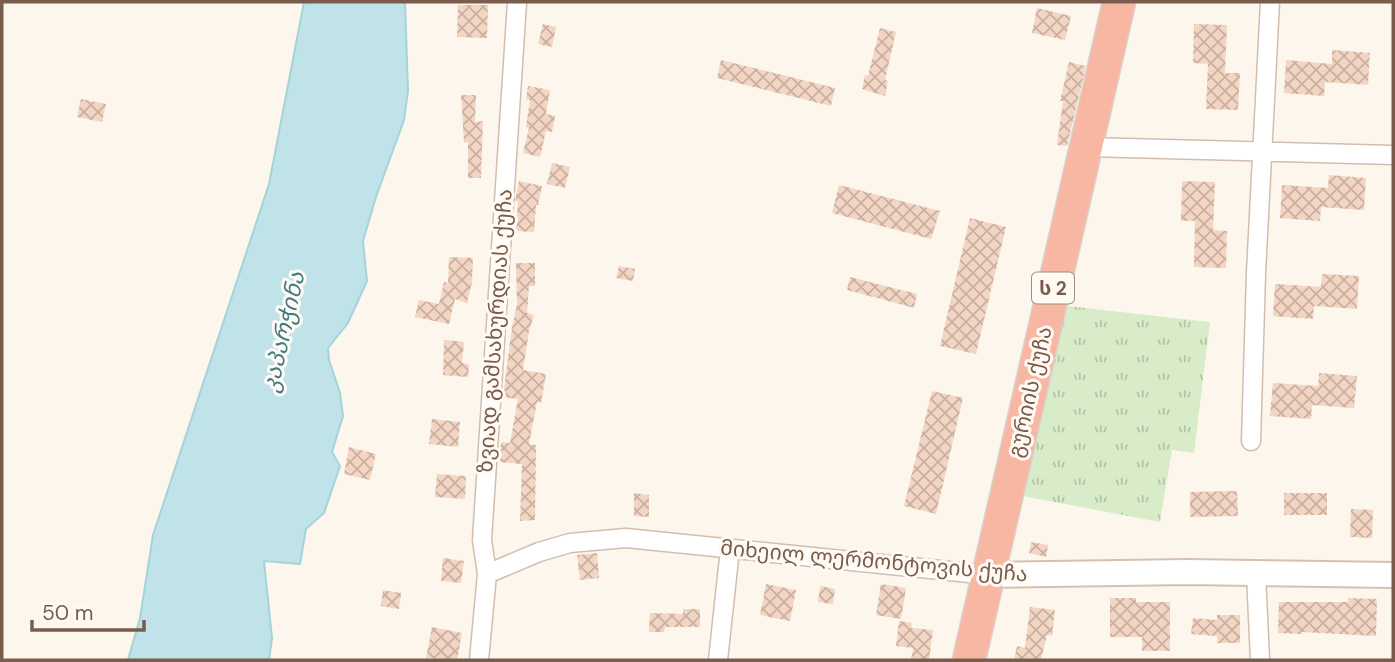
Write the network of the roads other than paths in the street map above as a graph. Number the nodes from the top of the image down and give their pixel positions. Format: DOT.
graph roads {
  1 [pos="517,2"];
  2 [pos="1119,2"];
  3 [pos="1270,2"];
  4 [pos="1087,147"];
  5 [pos="1264,153"];
  6 [pos="1393,155"];
  7 [pos="1251,441"];
  8 [pos="730,549"];
  9 [pos="1256,573"];
  10 [pos="487,574"];
  11 [pos="989,575"];
  12 [pos="1393,575"];
  13 [pos="479,660"];
  14 [pos="718,660"];
  15 [pos="969,660"];
  16 [pos="1260,660"];
  1 -- 10 [label="street, ზვიად გამსახურდიას ქუჩა"];
  2 -- 4 [label="highway, გურიის ქუჩა / ს 2"];
  3 -- 5 [label="street"];
  4 -- 5 [label="street"];
  4 -- 11 [label="highway, გურიის ქუჩა / ს 2"];
  5 -- 6 [label="street"];
  5 -- 7 [label="street"];
  8 -- 10 [label="street, მიხეილ ლერმონტოვის ქუჩა"];
  8 -- 11 [label="street, მიხეილ ლერმონტოვის ქუჩა"];
  8 -- 14 [label="street"];
  9 -- 11 [label="street, მიხეილ ლერმონტოვის ქუჩა"];
  9 -- 12 [label="street, მიხეილ ლერმონტოვის ქუჩა"];
  9 -- 16 [label="street"];
  10 -- 13 [label="street, ზვიად გამსახურდიას ქუჩა"];
  11 -- 15 [label="highway, გურიის ქუჩა / ს 2"];
}
